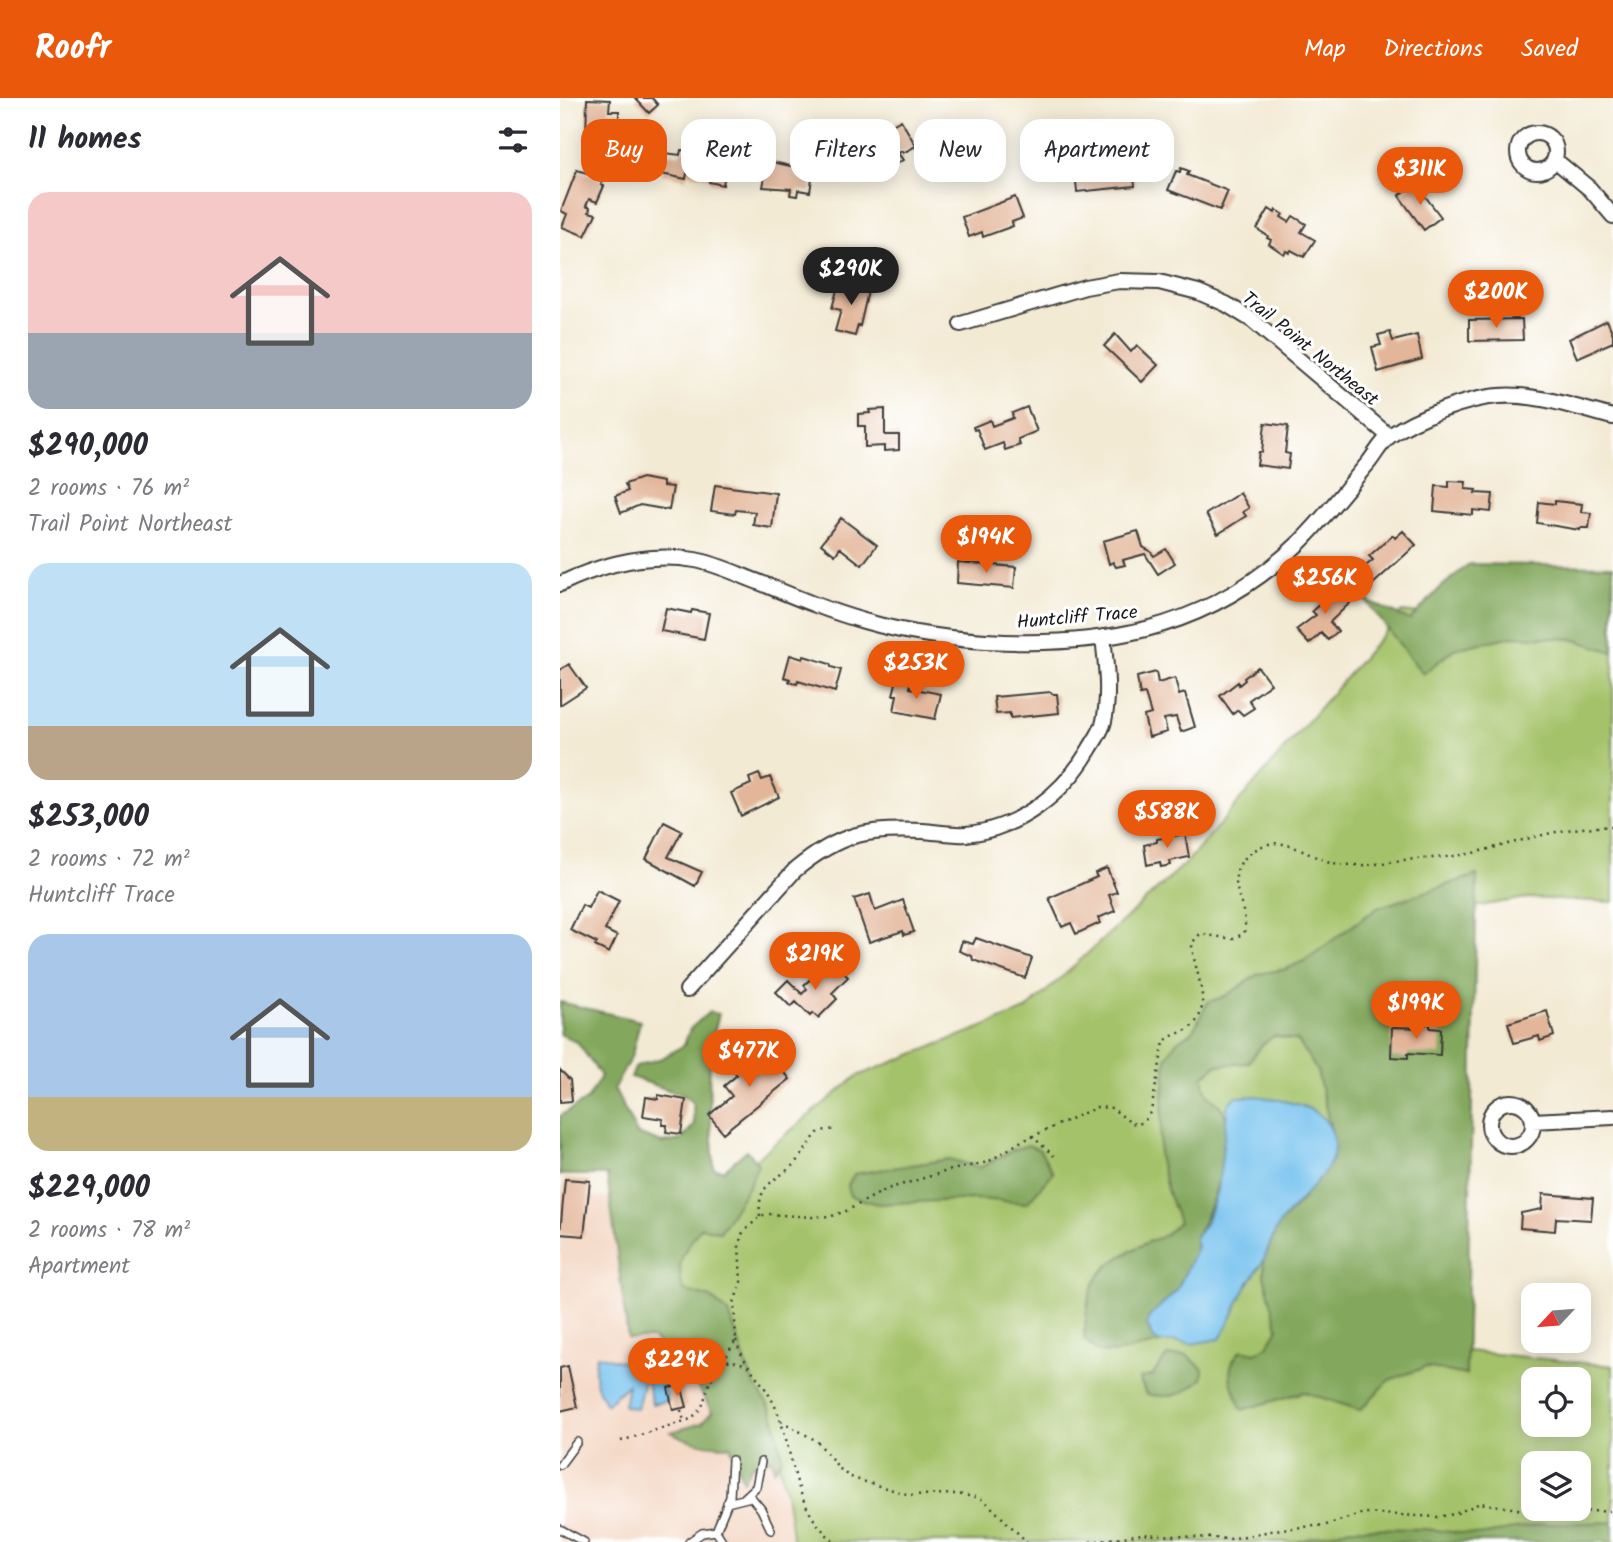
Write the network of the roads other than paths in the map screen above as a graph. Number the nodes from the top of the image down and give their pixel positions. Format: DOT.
graph roads {
  1 [pos="1555,160"];
  2 [pos="1613,216"];
  3 [pos="961,324"];
  4 [pos="1613,417"];
  5 [pos="1389,436"];
  6 [pos="560,584"];
  7 [pos="1103,636"];
  8 [pos="687,990"];
  9 [pos="1613,1116"];
  10 [pos="1533,1121"];
  11 [pos="577,1442"];
  12 [pos="732,1460"];
  13 [pos="761,1462"];
  14 [pos="560,1465"];
  15 [pos="744,1497"];
  16 [pos="727,1503"];
  17 [pos="560,1529"];
  18 [pos="716,1531"];
  19 [pos="771,1531"];
  20 [pos="584,1542"];
  21 [pos="687,1542"];
  22 [pos="723,1542"];
  1 -- 2 [label="street"];
  3 -- 5 [label="street, Trail Point Northeast"];
  4 -- 5 [label="street, Huntcliff Trace"];
  5 -- 7 [label="street, Huntcliff Trace"];
  6 -- 7 [label="street, Huntcliff Trace"];
  7 -- 8 [label="street"];
  9 -- 10 [label="street"];
  11 -- 14 [label="lane"];
  12 -- 16 [label="lane"];
  13 -- 15 [label="lane"];
  15 -- 16 [label="lane"];
  15 -- 19 [label="lane"];
  16 -- 18 [label="lane"];
  17 -- 20 [label="lane"];
  18 -- 21 [label="lane"];
  18 -- 22 [label="lane"];
}
